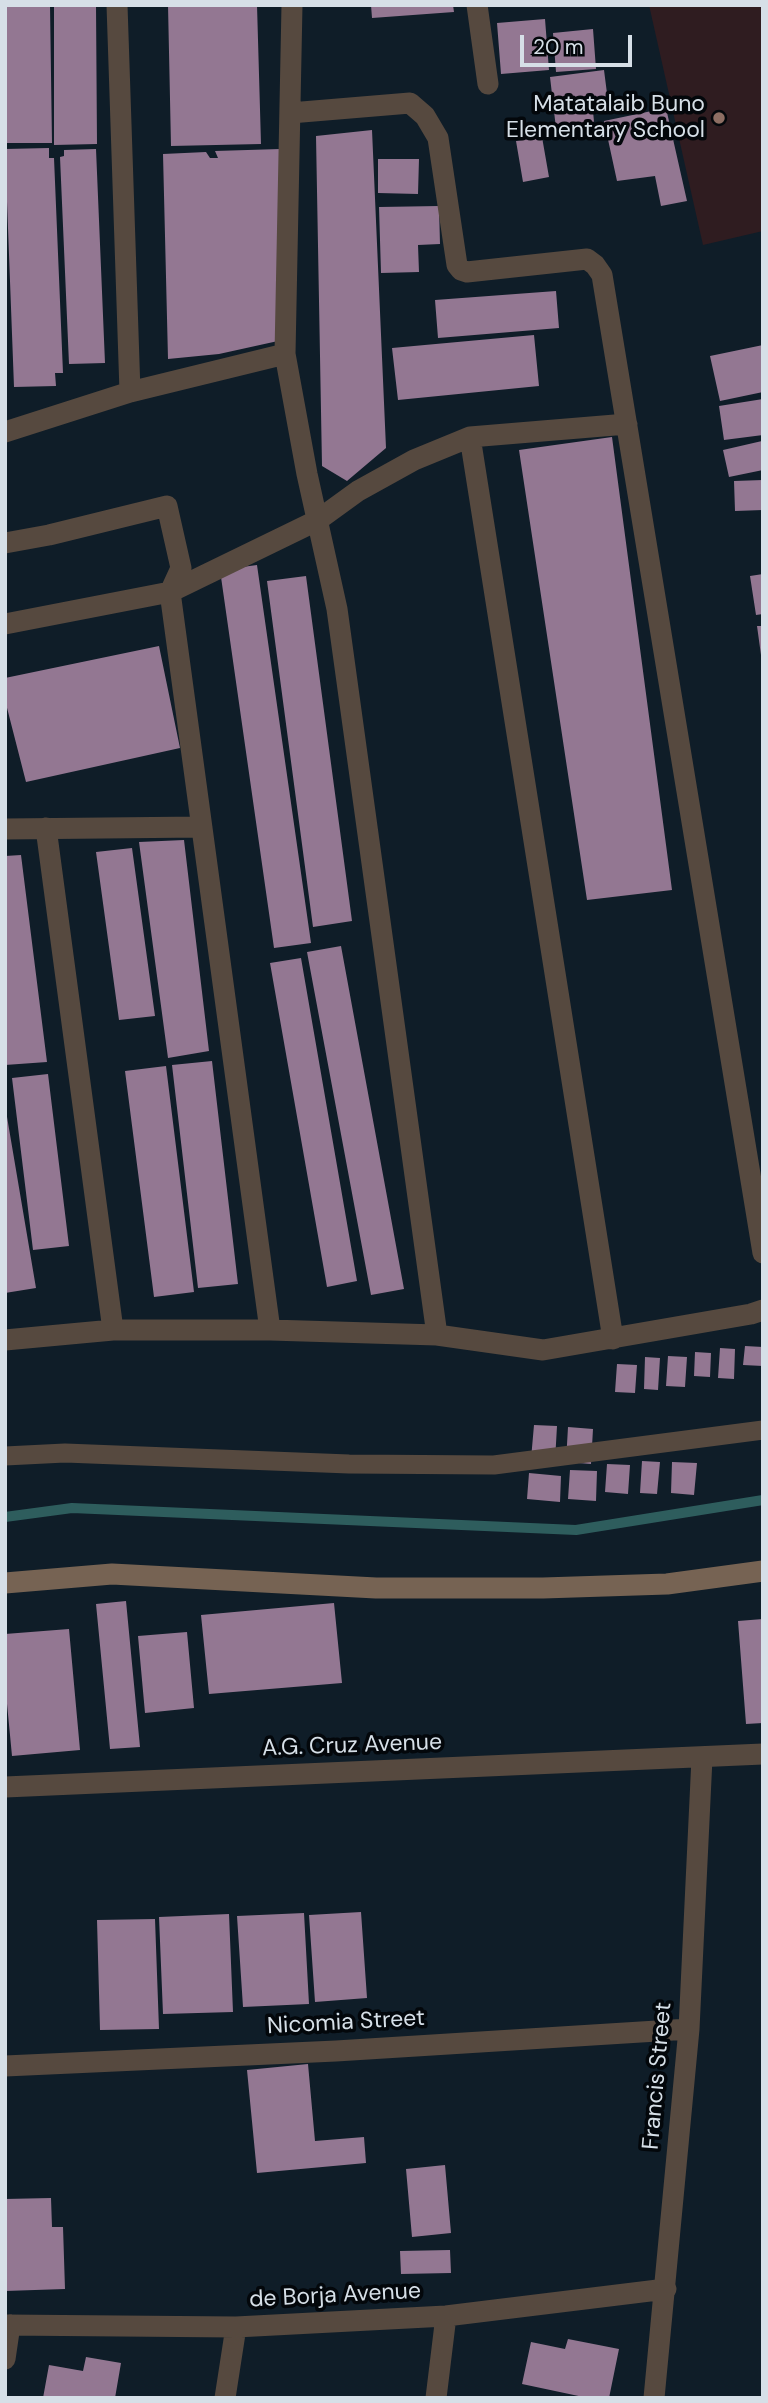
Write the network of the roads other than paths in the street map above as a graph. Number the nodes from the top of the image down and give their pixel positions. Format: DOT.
graph roads {
  1 [pos="117,5"];
  2 [pos="292,5"];
  3 [pos="477,5"];
  4 [pos="488,84"];
  5 [pos="290,113"];
  6 [pos="285,354"];
  7 [pos="130,392"];
  8 [pos="627,424"];
  9 [pos="5,432"];
  10 [pos="470,437"];
  11 [pos="318,520"];
  12 [pos="5,543"];
  13 [pos="170,592"];
  14 [pos="5,624"];
  15 [pos="202,827"];
  16 [pos="46,828"];
  17 [pos="5,829"];
  18 [pos="763,1253"];
  19 [pos="763,1310"];
  20 [pos="270,1330"];
  21 [pos="113,1331"];
  22 [pos="437,1335"];
  23 [pos="613,1339"];
  24 [pos="5,1340"];
  25 [pos="763,1430"];
  26 [pos="5,1456"];
  27 [pos="763,1571"];
  28 [pos="5,1583"];
  29 [pos="763,1754"];
  30 [pos="702,1758"];
  31 [pos="5,1787"];
  32 [pos="689,2029"];
  33 [pos="5,2066"];
  34 [pos="666,2289"];
  35 [pos="446,2316"];
  36 [pos="8,2325"];
  37 [pos="236,2328"];
  38 [pos="5,2359"];
  39 [pos="225,2398"];
  40 [pos="436,2398"];
  41 [pos="654,2398"];
  1 -- 7 [label="street"];
  2 -- 5 [label="street"];
  3 -- 4 [label="street"];
  5 -- 6 [label="street"];
  5 -- 8 [label="street"];
  6 -- 7 [label="street"];
  6 -- 11 [label="street"];
  7 -- 9 [label="street"];
  8 -- 10 [label="street"];
  8 -- 18 [label="street"];
  10 -- 11 [label="street"];
  10 -- 23 [label="street"];
  11 -- 13 [label="street"];
  11 -- 22 [label="street"];
  12 -- 13 [label="street"];
  13 -- 14 [label="street"];
  13 -- 15 [label="street"];
  15 -- 16 [label="street"];
  15 -- 20 [label="street"];
  16 -- 17 [label="street"];
  16 -- 21 [label="street"];
  19 -- 23 [label="street"];
  20 -- 21 [label="street"];
  20 -- 22 [label="street"];
  21 -- 24 [label="street"];
  22 -- 23 [label="street"];
  25 -- 26 [label="lane"];
  27 -- 28 [label="street"];
  29 -- 30 [label="street, A.G. Cruz Avenue"];
  30 -- 31 [label="street, A.G. Cruz Avenue"];
  30 -- 32 [label="street, Francis Street"];
  32 -- 33 [label="street, Nicomia Street"];
  32 -- 34 [label="street, Francis Street"];
  34 -- 35 [label="street, de Borja Avenue"];
  34 -- 41 [label="street, Francis Street"];
  35 -- 37 [label="street, de Borja Avenue"];
  35 -- 40 [label="street"];
  36 -- 37 [label="street, de Borja Avenue"];
  36 -- 38 [label="street"];
  37 -- 39 [label="street"];
}
